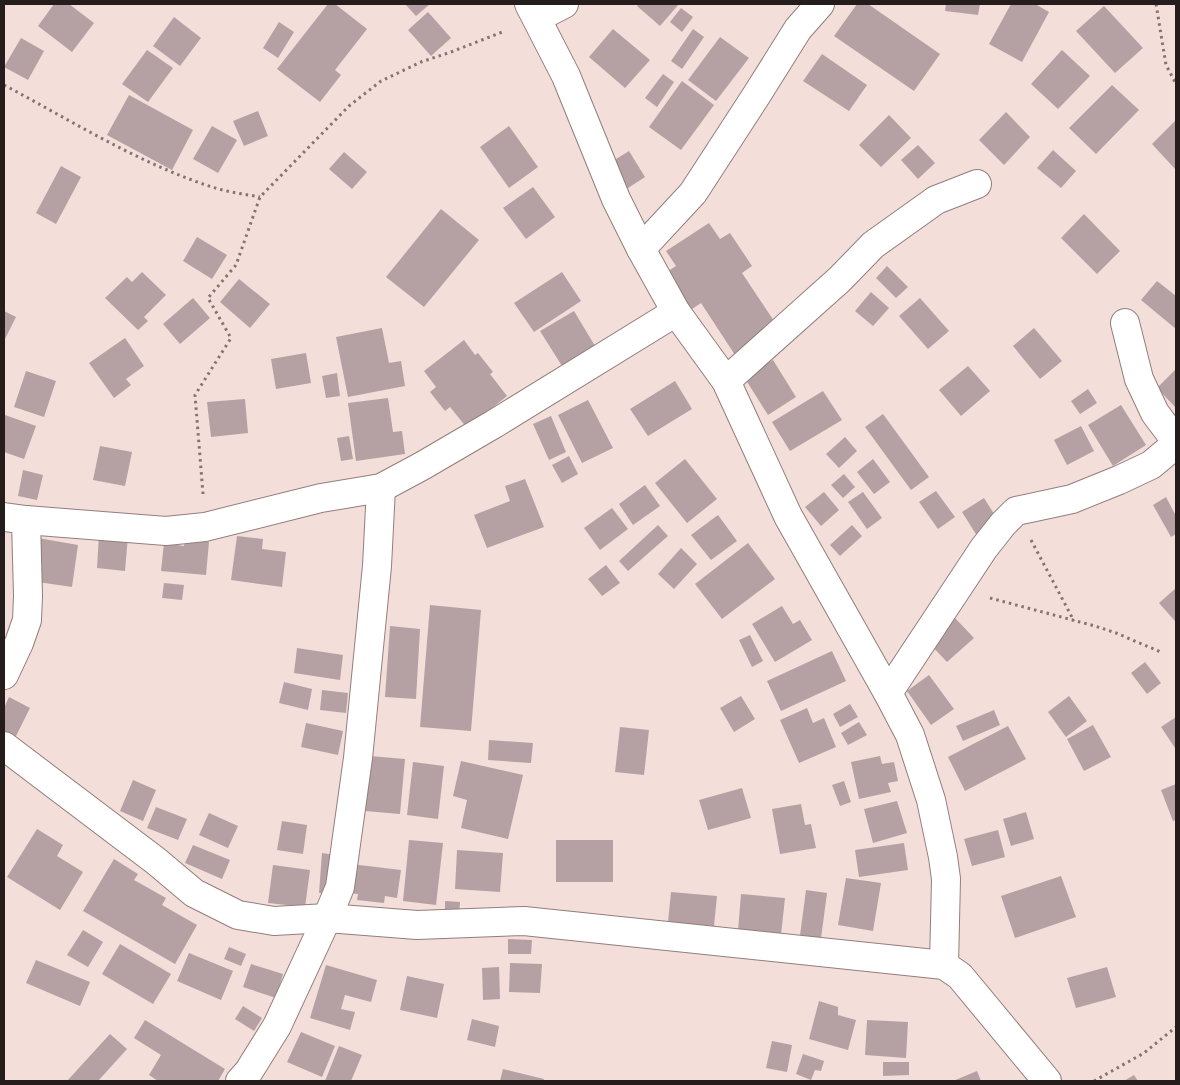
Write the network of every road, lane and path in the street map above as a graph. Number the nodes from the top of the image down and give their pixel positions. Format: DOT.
graph roads {
  1 [pos="564,4"];
  2 [pos="820,4"];
  3 [pos="1156,4"];
  4 [pos="533,11"];
  5 [pos="4,84"];
  6 [pos="1176,84"];
  7 [pos="977,184"];
  8 [pos="260,197"];
  9 [pos="641,249"];
  10 [pos="676,312"];
  11 [pos="1125,324"];
  12 [pos="726,381"];
  13 [pos="1176,443"];
  14 [pos="381,488"];
  15 [pos="1016,511"];
  16 [pos="15,519"];
  17 [pos="206,527"];
  18 [pos="956,589"];
  19 [pos="1074,621"];
  20 [pos="1163,653"];
  21 [pos="4,674"];
  22 [pos="888,694"];
  23 [pos="4,746"];
  24 [pos="327,918"];
  25 [pos="944,965"];
  26 [pos="1176,1027"];
  27 [pos="240,1081"];
  28 [pos="1047,1081"];
  29 [pos="1094,1081"];
  1 -- 4 [label="street"];
  2 -- 9 [label="street"];
  3 -- 6 [label="path"];
  4 -- 8 [label="path"];
  4 -- 9 [label="street"];
  5 -- 8 [label="path"];
  7 -- 12 [label="street"];
  8 -- 17 [label="path"];
  9 -- 10 [label="street"];
  10 -- 12 [label="street"];
  10 -- 14 [label="street"];
  11 -- 13 [label="street"];
  12 -- 22 [label="street"];
  13 -- 15 [label="street"];
  14 -- 17 [label="street"];
  14 -- 24 [label="street"];
  15 -- 18 [label="street"];
  15 -- 19 [label="path"];
  16 -- 17 [label="street"];
  16 -- 21 [label="street"];
  18 -- 19 [label="path"];
  18 -- 22 [label="street"];
  19 -- 20 [label="path"];
  22 -- 25 [label="street"];
  23 -- 24 [label="street"];
  24 -- 25 [label="street"];
  24 -- 27 [label="street"];
  25 -- 28 [label="street"];
  26 -- 29 [label="path"];
}
